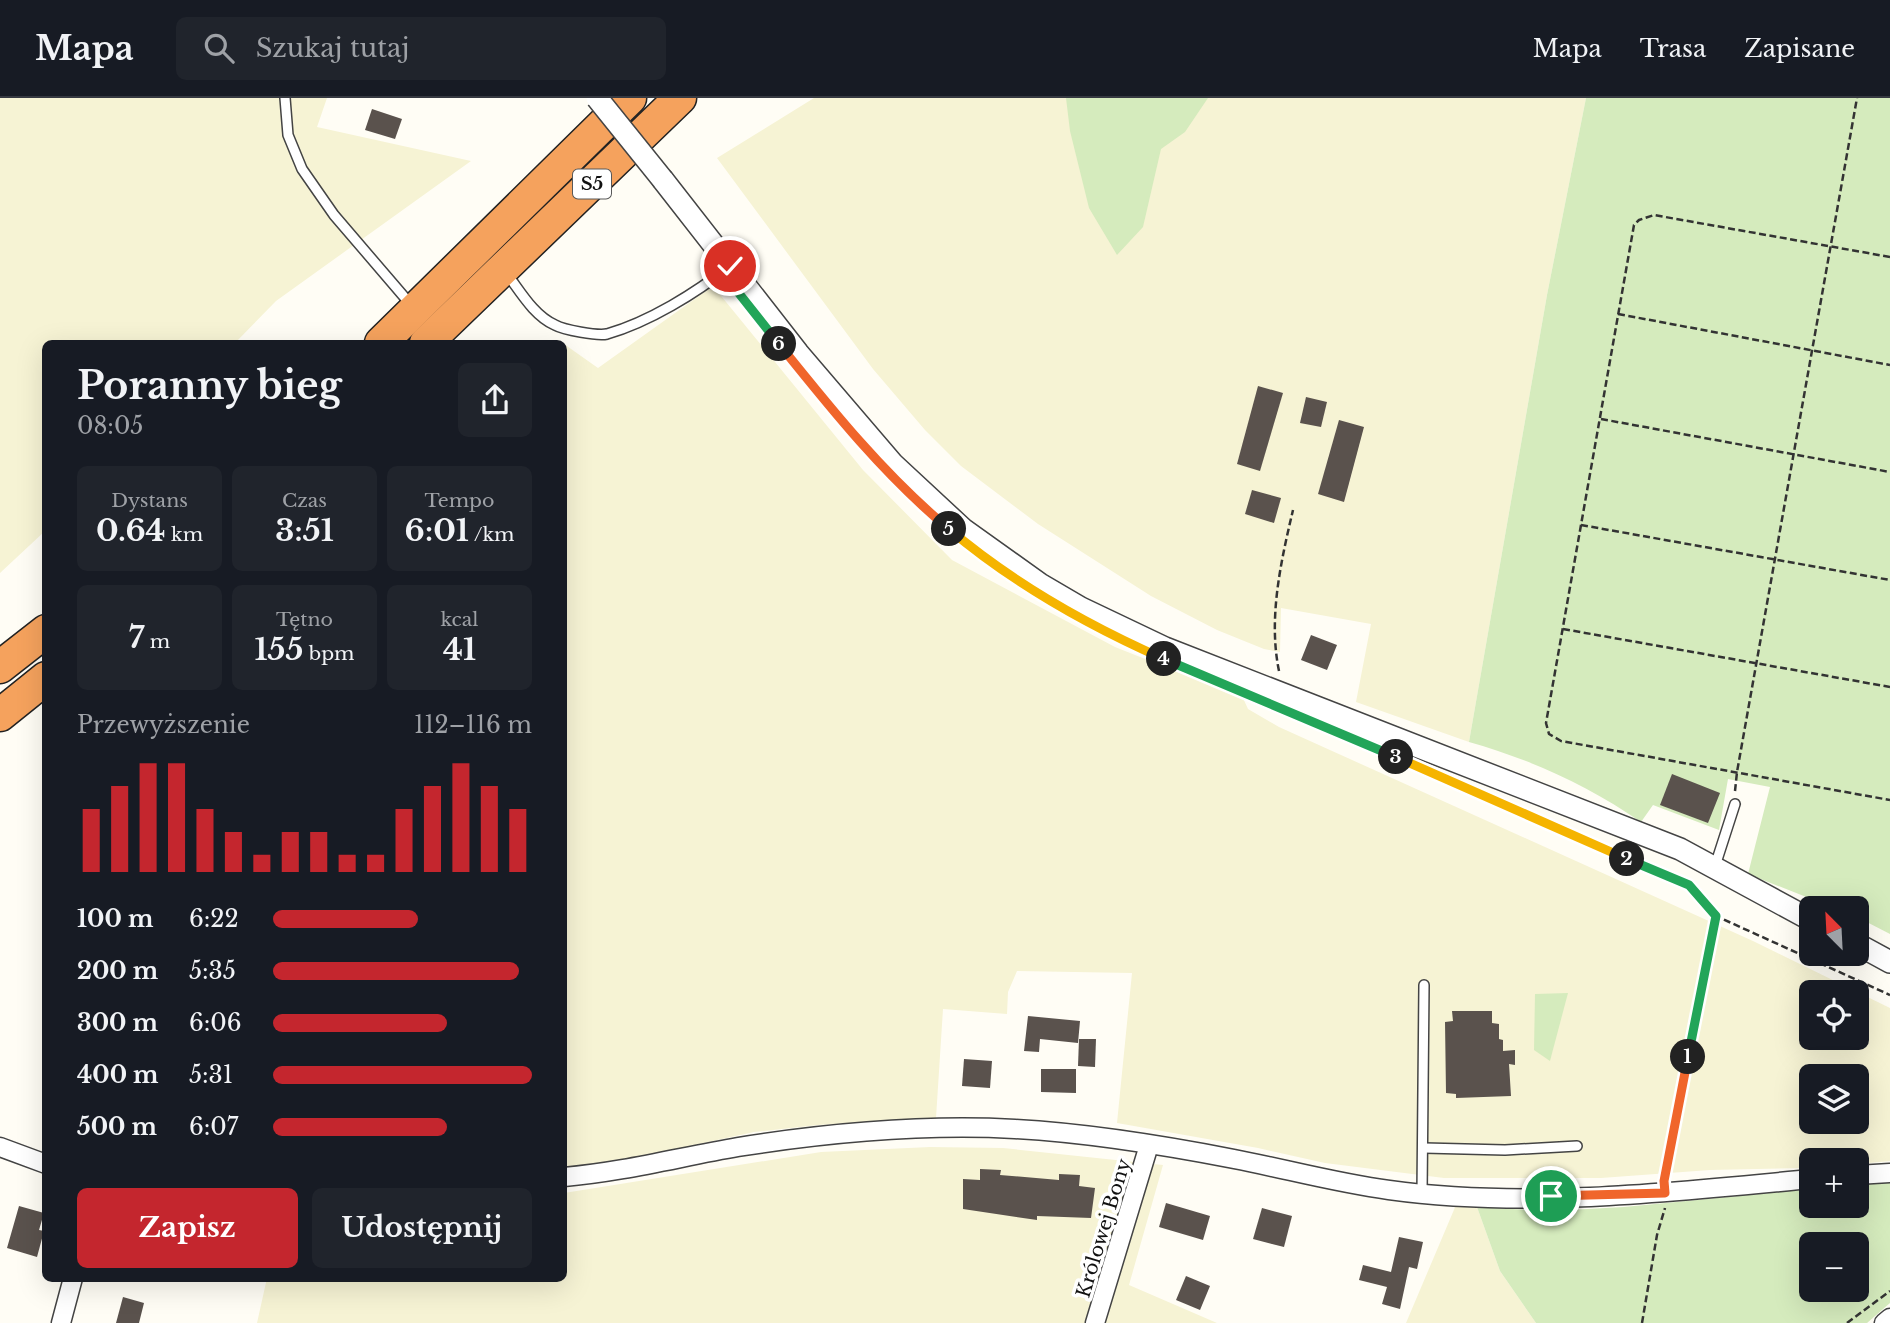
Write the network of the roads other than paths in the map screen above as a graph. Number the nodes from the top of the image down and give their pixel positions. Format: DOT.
graph roads {
  1 [pos="285,98"];
  2 [pos="597,98"];
  3 [pos="630,98"];
  4 [pos="680,98"];
  5 [pos="730,266"];
  6 [pos="504,270"];
  7 [pos="416,310"];
  8 [pos="384,340"];
  9 [pos="429,340"];
  10 [pos="42,634"];
  11 [pos="0,667"];
  12 [pos="42,681"];
  13 [pos="0,715"];
  14 [pos="1735,804"];
  15 [pos="1714,868"];
  16 [pos="1799,914"];
  17 [pos="1869,951"];
  18 [pos="1890,962"];
  19 [pos="1424,985"];
  20 [pos="1149,1145"];
  21 [pos="1577,1146"];
  22 [pos="0,1147"];
  23 [pos="1424,1148"];
  24 [pos="42,1163"];
  25 [pos="1890,1172"];
  26 [pos="1869,1174"];
  27 [pos="567,1177"];
  28 [pos="1799,1180"];
  29 [pos="1422,1194"];
  30 [pos="72,1282"];
  31 [pos="1890,1318"];
  32 [pos="61,1323"];
  33 [pos="1095,1323"];
  34 [pos="1884,1323"];
  1 -- 7 [label="lane"];
  2 -- 5 [label="street, bridge"];
  3 -- 7 [label="highway, S5"];
  4 -- 6 [label="highway, S5"];
  5 -- 6 [label="lane"];
  5 -- 15 [label="street"];
  6 -- 9 [label="highway, S5"];
  7 -- 8 [label="highway, S5"];
  10 -- 11 [label="highway"];
  12 -- 13 [label="highway"];
  14 -- 15 [label="lane"];
  15 -- 16 [label="street"];
  17 -- 18 [label="street"];
  19 -- 23 [label="lane"];
  20 -- 27 [label="street"];
  20 -- 29 [label="street"];
  20 -- 33 [label="street, Królowej Bony"];
  21 -- 23 [label="lane"];
  22 -- 24 [label="street"];
  23 -- 29 [label="lane"];
  25 -- 26 [label="street"];
  28 -- 29 [label="street"];
  30 -- 32 [label="street"];
  31 -- 34 [label="street"];
}
